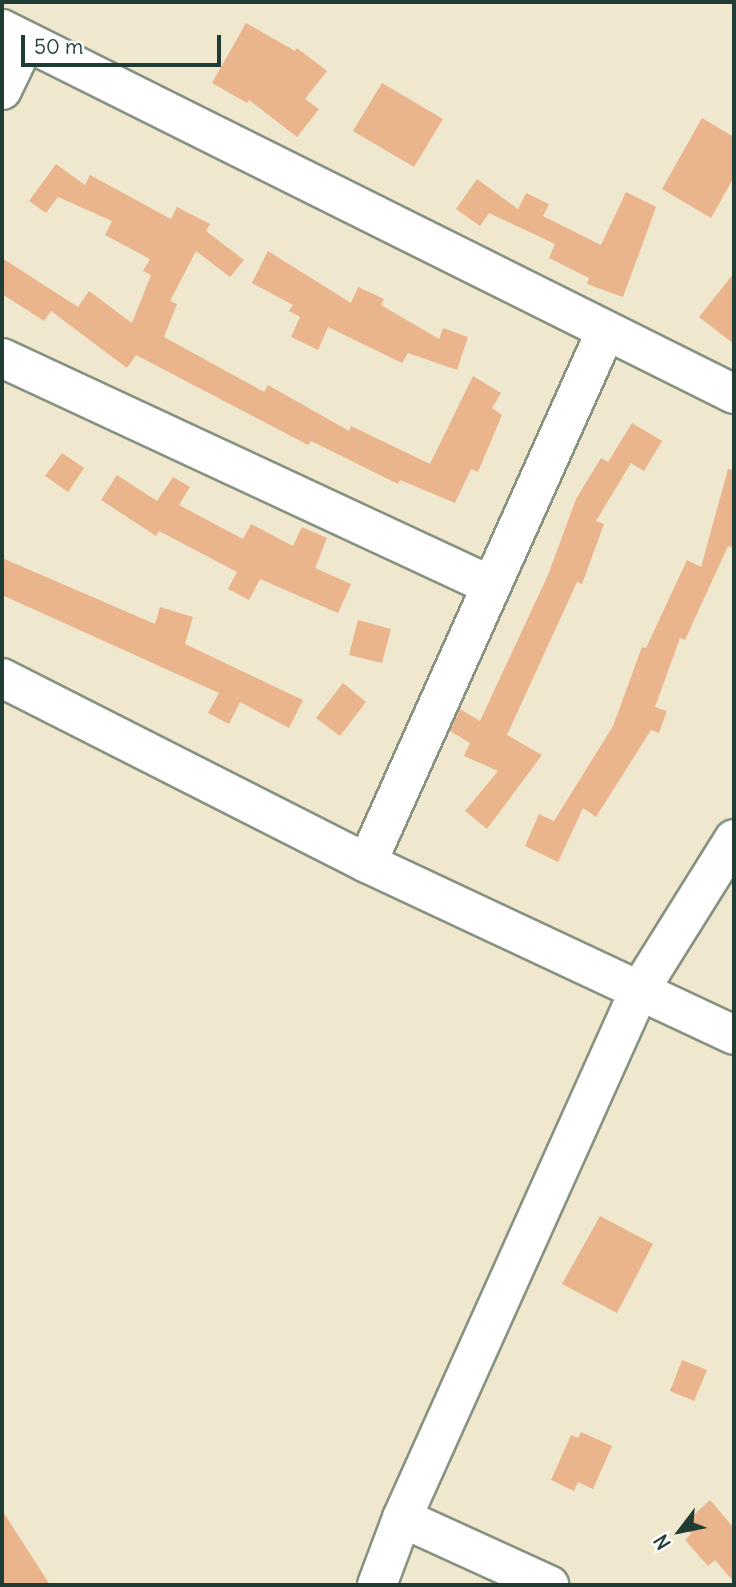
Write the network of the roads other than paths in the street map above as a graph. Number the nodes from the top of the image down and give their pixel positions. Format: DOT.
graph roads {
  1 [pos="13,36"];
  2 [pos="2,90"];
  3 [pos="605,333"];
  4 [pos="2,358"];
  5 [pos="734,394"];
  6 [pos="492,586"];
  7 [pos="2,678"];
  8 [pos="734,839"];
  9 [pos="367,863"];
  10 [pos="639,991"];
  11 [pos="734,1035"];
  12 [pos="401,1518"];
  13 [pos="377,1585"];
  14 [pos="549,1585"];
  1 -- 2 [label="street"];
  1 -- 3 [label="street"];
  3 -- 5 [label="street"];
  3 -- 6 [label="street"];
  4 -- 6 [label="street"];
  6 -- 9 [label="street"];
  7 -- 9 [label="street"];
  8 -- 10 [label="street"];
  9 -- 10 [label="street"];
  10 -- 11 [label="street"];
  10 -- 12 [label="street"];
  12 -- 13 [label="street"];
  12 -- 14 [label="street"];
}
